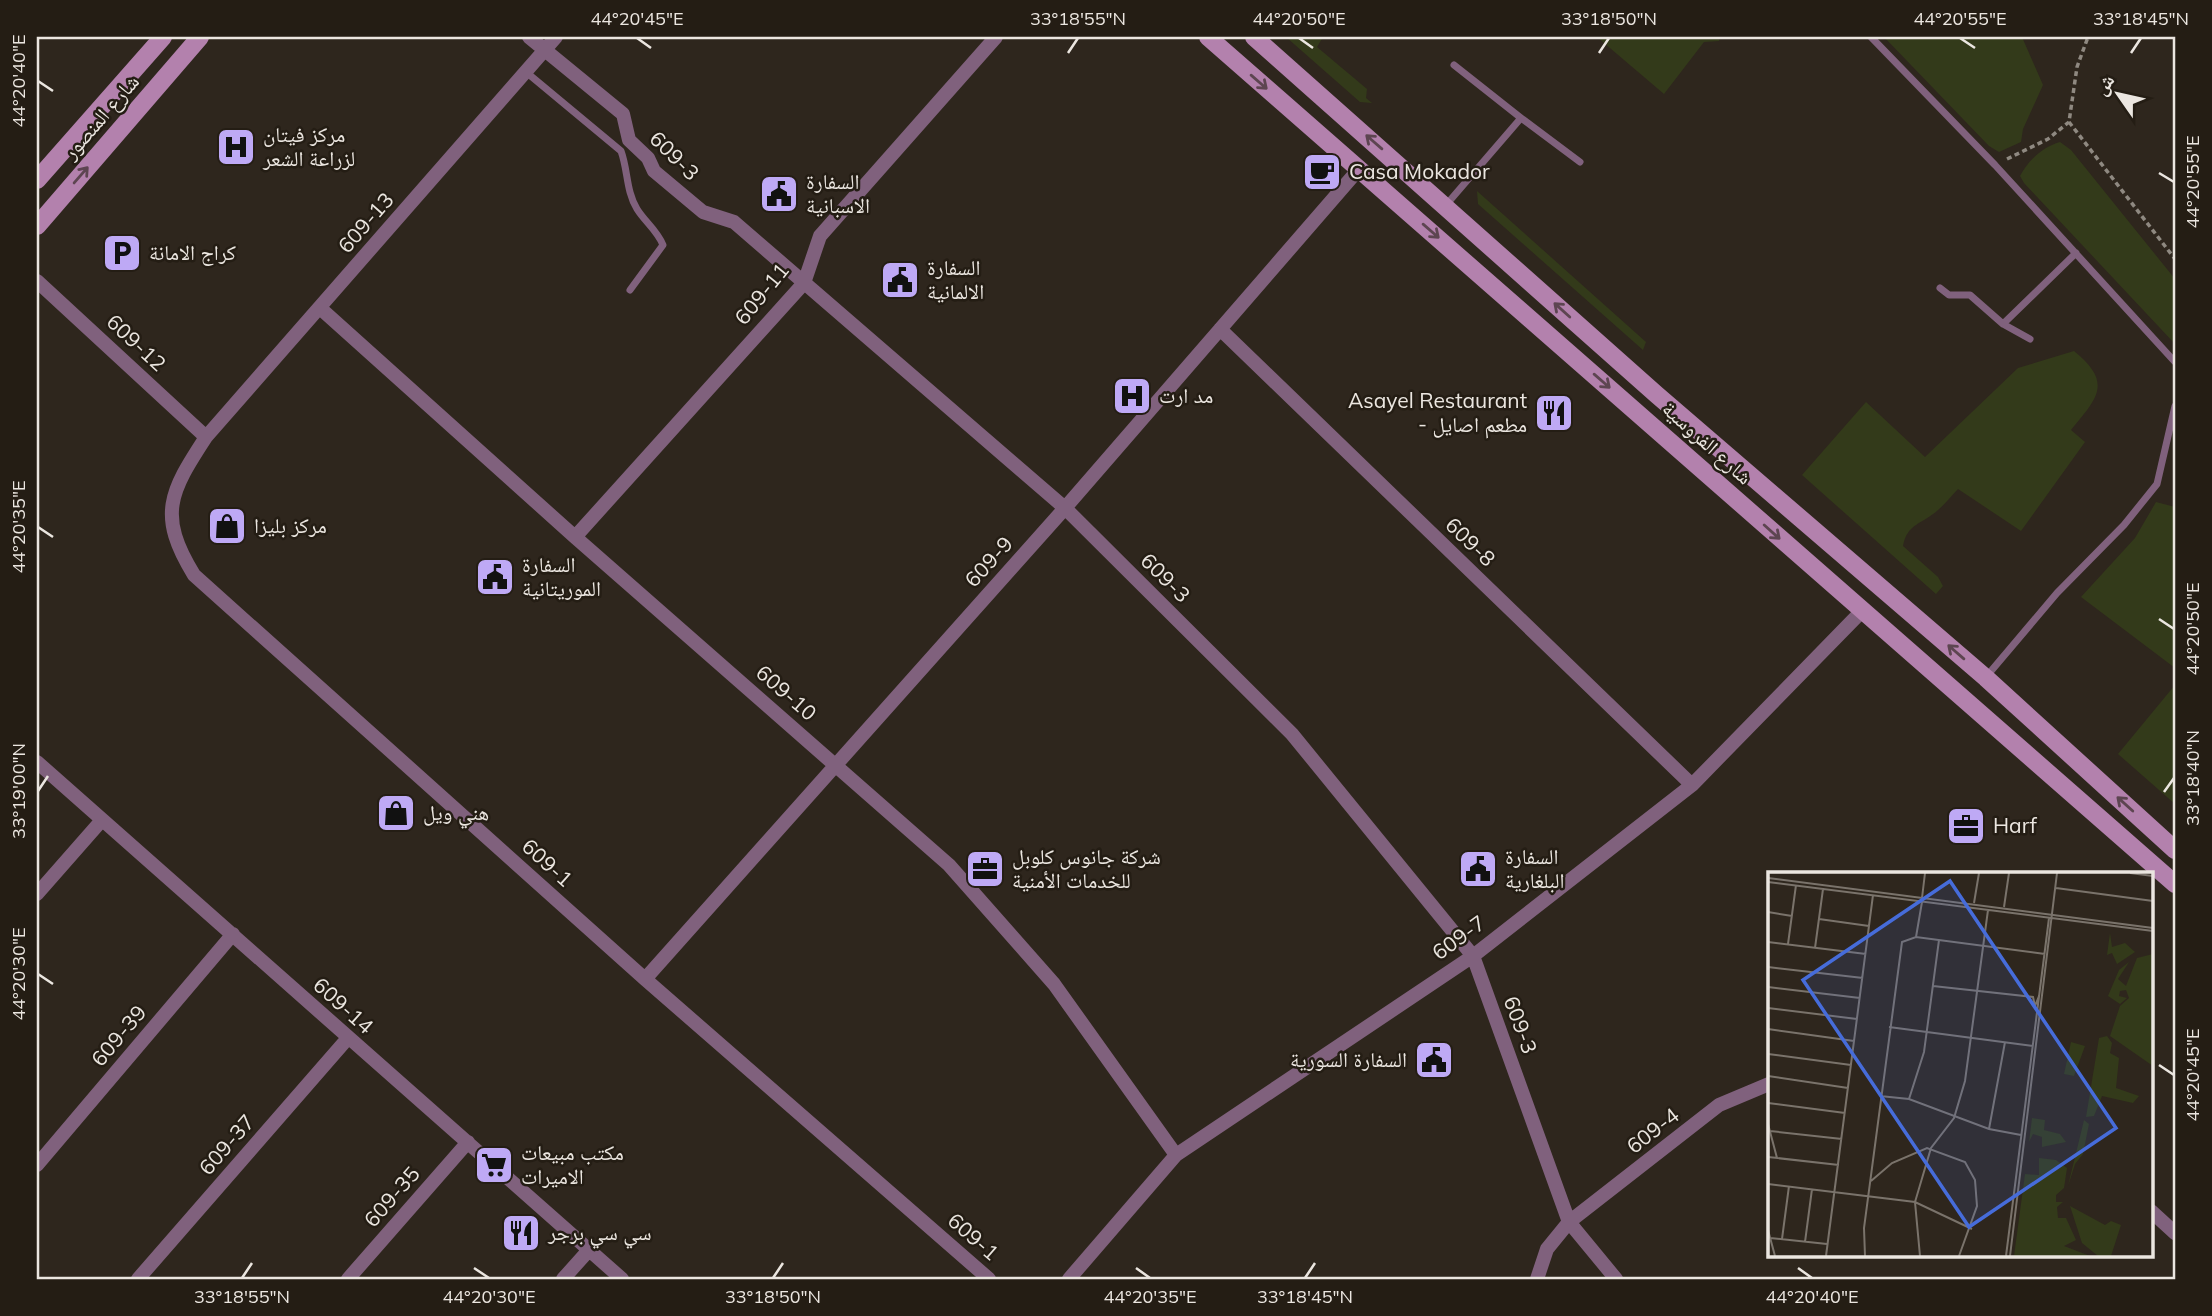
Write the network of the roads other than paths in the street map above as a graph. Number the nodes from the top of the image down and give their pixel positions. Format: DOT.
graph roads {
  1 [pos="163,37"];
  2 [pos="200,37"];
  3 [pos="529,37"];
  4 [pos="556,37"];
  5 [pos="996,37"];
  6 [pos="1208,37"];
  7 [pos="1254,37"];
  8 [pos="1871,37"];
  9 [pos="545,50"];
  10 [pos="1454,65"];
  11 [pos="526,72"];
  12 [pos="1521,118"];
  13 [pos="1580,162"];
  14 [pos="1359,169"];
  15 [pos="37,180"];
  16 [pos="1445,206"];
  17 [pos="37,226"];
  18 [pos="2076,253"];
  19 [pos="37,281"];
  20 [pos="804,283"];
  21 [pos="1940,288"];
  22 [pos="630,290"];
  23 [pos="320,308"];
  24 [pos="2003,324"];
  25 [pos="1220,329"];
  26 [pos="2030,339"];
  27 [pos="2175,362"];
  28 [pos="1657,395"];
  29 [pos="2175,406"];
  30 [pos="1639,413"];
  31 [pos="206,437"];
  32 [pos="1065,508"];
  33 [pos="575,537"];
  34 [pos="1861,612"];
  35 [pos="1986,678"];
  36 [pos="37,762"];
  37 [pos="836,765"];
  38 [pos="1692,785"];
  39 [pos="102,820"];
  40 [pos="2175,850"];
  41 [pos="2175,884"];
  42 [pos="37,894"];
  43 [pos="233,934"];
  44 [pos="1473,956"];
  45 [pos="645,979"];
  46 [pos="348,1038"];
  47 [pos="1768,1084"];
  48 [pos="468,1142"];
  49 [pos="1176,1155"];
  50 [pos="37,1165"];
  51 [pos="2152,1212"];
  52 [pos="1569,1223"];
  53 [pos="2175,1233"];
  54 [pos="589,1250"];
  55 [pos="138,1279"];
  56 [pos="348,1279"];
  57 [pos="563,1279"];
  58 [pos="622,1279"];
  59 [pos="989,1279"];
  60 [pos="1069,1279"];
  61 [pos="1537,1279"];
  62 [pos="1616,1279"];
  1 -- 15 [label="street, شارع المنصور"];
  17 -- 2 [label="street, شارع المنصور, one-way"];
  3 -- 9 [label="street, 609-3"];
  4 -- 9 [label="street, 609-13"];
  5 -- 20 [label="street, 609-11"];
  6 -- 14 [label="street, شارع الفروسية, one-way"];
  16 -- 7 [label="street, شارع الفروسية, one-way"];
  8 -- 18 [label="lane"];
  9 -- 11 [label="street, 609-13"];
  9 -- 20 [label="street, 609-3"];
  10 -- 12 [label="lane"];
  11 -- 22 [label="lane"];
  11 -- 23 [label="street, 609-13"];
  12 -- 13 [label="lane"];
  12 -- 16 [label="lane"];
  14 -- 25 [label="street, 609-9"];
  14 -- 30 [label="street, شارع الفروسية, one-way"];
  28 -- 16 [label="street, شارع الفروسية, one-way"];
  18 -- 24 [label="lane"];
  18 -- 27 [label="lane"];
  19 -- 31 [label="street, 609-12"];
  20 -- 32 [label="street, 609-3"];
  20 -- 33 [label="street, 609-11"];
  21 -- 24 [label="lane"];
  23 -- 31 [label="street, 609-13"];
  23 -- 33 [label="street, 609-10"];
  24 -- 26 [label="lane"];
  25 -- 32 [label="street, 609-9"];
  25 -- 38 [label="street, 609-8"];
  28 -- 30 [label="street"];
  35 -- 28 [label="street, شارع الفروسية, one-way"];
  29 -- 35 [label="lane"];
  30 -- 34 [label="street, شارع الفروسية, one-way"];
  31 -- 45 [label="street, 609-1"];
  32 -- 37 [label="street, 609-9"];
  32 -- 44 [label="street, 609-3"];
  33 -- 37 [label="street, 609-10"];
  34 -- 38 [label="street, 609-7"];
  34 -- 41 [label="street, شارع الفروسية"];
  40 -- 35 [label="street, شارع الفروسية, one-way"];
  36 -- 39 [label="street, 609-14"];
  37 -- 45 [label="street, 609-9"];
  37 -- 49 [label="street, 609-10"];
  38 -- 44 [label="street, 609-7"];
  39 -- 42 [label="street"];
  39 -- 43 [label="street, 609-14"];
  43 -- 46 [label="street, 609-14"];
  43 -- 50 [label="street, 609-39"];
  44 -- 49 [label="street, 609-7"];
  44 -- 52 [label="street, 609-3"];
  45 -- 59 [label="street, 609-1"];
  46 -- 48 [label="street, 609-14"];
  46 -- 55 [label="street, 609-37"];
  47 -- 52 [label="street, 609-4"];
  48 -- 54 [label="street, 609-14"];
  48 -- 56 [label="street, 609-35"];
  49 -- 60 [label="street, 609-7"];
  51 -- 53 [label="street"];
  52 -- 61 [label="street, 609-4"];
  52 -- 62 [label="street, 609-3"];
  54 -- 57 [label="street"];
  54 -- 58 [label="street, 609-14"];
}
